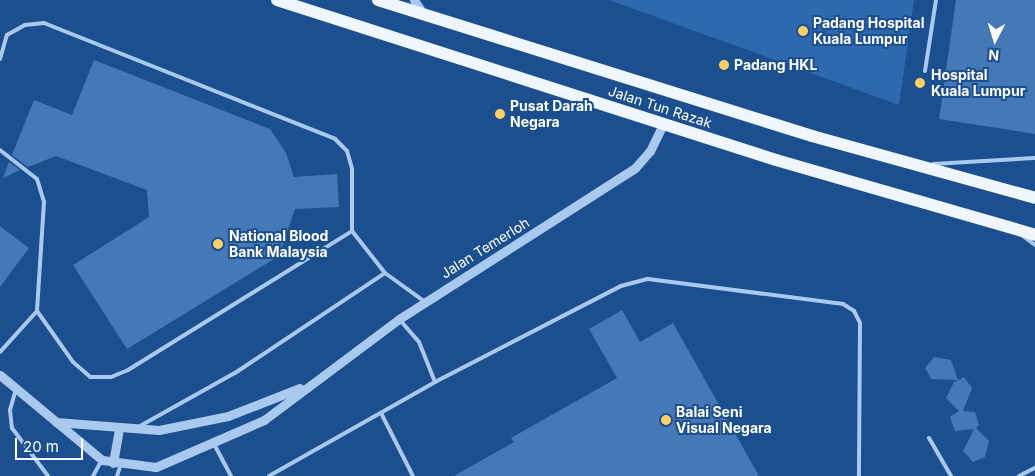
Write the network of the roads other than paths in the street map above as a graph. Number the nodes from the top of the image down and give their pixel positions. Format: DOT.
graph roads {
  1 [pos="277,0"];
  2 [pos="378,0"];
  3 [pos="414,0"];
  4 [pos="936,0"];
  5 [pos="423,14"];
  6 [pos="0,59"];
  7 [pos="925,71"];
  8 [pos="663,124"];
  9 [pos="0,150"];
  10 [pos="1035,158"];
  11 [pos="918,165"];
  12 [pos="1035,198"];
  13 [pos="1013,229"];
  14 [pos="352,231"];
  15 [pos="1035,235"];
  16 [pos="1035,245"];
  17 [pos="385,273"];
  18 [pos="425,302"];
  19 [pos="37,311"];
  20 [pos="399,319"];
  21 [pos="0,352"];
  22 [pos="0,375"];
  23 [pos="435,382"];
  24 [pos="309,385"];
  25 [pos="16,389"];
  26 [pos="381,413"];
  27 [pos="56,422"];
  28 [pos="119,430"];
  29 [pos="132,431"];
  30 [pos="928,438"];
  31 [pos="214,444"];
  32 [pos="102,460"];
  33 [pos="117,463"];
  34 [pos="1035,468"];
  35 [pos="48,476"];
  36 [pos="93,476"];
  37 [pos="117,476"];
  38 [pos="231,476"];
  39 [pos="269,476"];
  40 [pos="413,476"];
  41 [pos="859,476"];
  42 [pos="951,476"];
  43 [pos="1019,476"];
  1 -- 8 [label="main road, Jalan Tun Razak"];
  2 -- 5 [label="main road, Jalan Tun Razak"];
  3 -- 5 [label="street"];
  4 -- 7 [label="lane"];
  5 -- 11 [label="main road, Jalan Tun Razak"];
  6 -- 14 [label="lane"];
  8 -- 13 [label="main road, Jalan Tun Razak"];
  8 -- 18 [label="street, Jalan Temerloh"];
  9 -- 19 [label="lane"];
  10 -- 11 [label="lane"];
  11 -- 12 [label="main road, Jalan Tun Razak"];
  13 -- 15 [label="main road, Jalan Tun Razak"];
  13 -- 16 [label="lane"];
  14 -- 17 [label="lane"];
  14 -- 19 [label="lane"];
  17 -- 18 [label="lane"];
  17 -- 29 [label="lane"];
  18 -- 20 [label="street, Jalan Temerloh"];
  19 -- 21 [label="lane"];
  20 -- 23 [label="lane"];
  20 -- 24 [label="street, Jalan Temerloh"];
  22 -- 25 [label="street, Jalan Temerloh"];
  23 -- 26 [label="lane"];
  23 -- 41 [label="lane"];
  24 -- 29 [label="street, Jalan Temerloh"];
  24 -- 31 [label="street, Jalan Temerloh"];
  25 -- 27 [label="street, Jalan Temerloh"];
  25 -- 35 [label="lane"];
  26 -- 39 [label="lane"];
  26 -- 40 [label="lane"];
  27 -- 28 [label="street, Jalan Temerloh"];
  27 -- 32 [label="street, Jalan Temerloh"];
  28 -- 29 [label="street, Jalan Temerloh"];
  28 -- 33 [label="street"];
  30 -- 42 [label="lane"];
  31 -- 33 [label="street, Jalan Temerloh"];
  31 -- 38 [label="lane"];
  32 -- 33 [label="street, Jalan Temerloh"];
  32 -- 36 [label="lane"];
  33 -- 37 [label="lane"];
  34 -- 43 [label="lane"];
}
